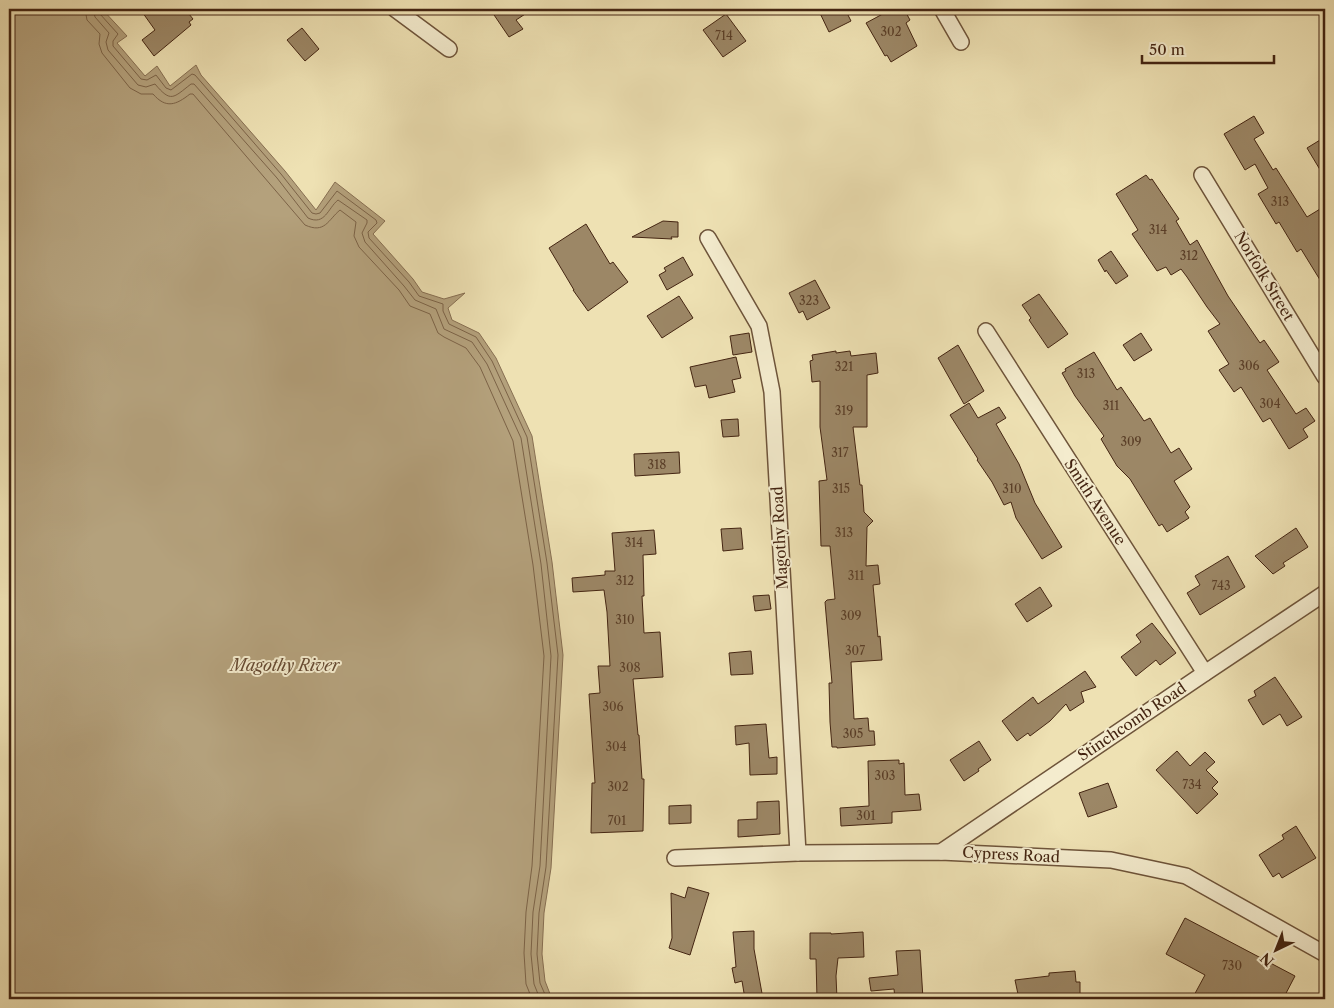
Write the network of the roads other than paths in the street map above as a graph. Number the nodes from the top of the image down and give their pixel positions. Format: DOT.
graph roads {
  1 [pos="942,9"];
  2 [pos="402,10"];
  3 [pos="961,42"];
  4 [pos="449,50"];
  5 [pos="1202,175"];
  6 [pos="708,238"];
  7 [pos="986,331"];
  8 [pos="1325,377"];
  9 [pos="1325,593"];
  10 [pos="1205,672"];
  11 [pos="941,852"];
  12 [pos="798,854"];
  13 [pos="675,858"];
  14 [pos="1325,954"];
  1 -- 3 [label="street"];
  2 -- 4 [label="street"];
  5 -- 8 [label="street, Norfolk Street"];
  6 -- 12 [label="street, Magothy Road"];
  7 -- 10 [label="street, Smith Avenue"];
  9 -- 10 [label="street, Stinchcomb Road"];
  10 -- 11 [label="street, Stinchcomb Road"];
  11 -- 12 [label="street, Cypress Road"];
  11 -- 14 [label="street, Cypress Road"];
  12 -- 13 [label="street, Cypress Road"];
}
